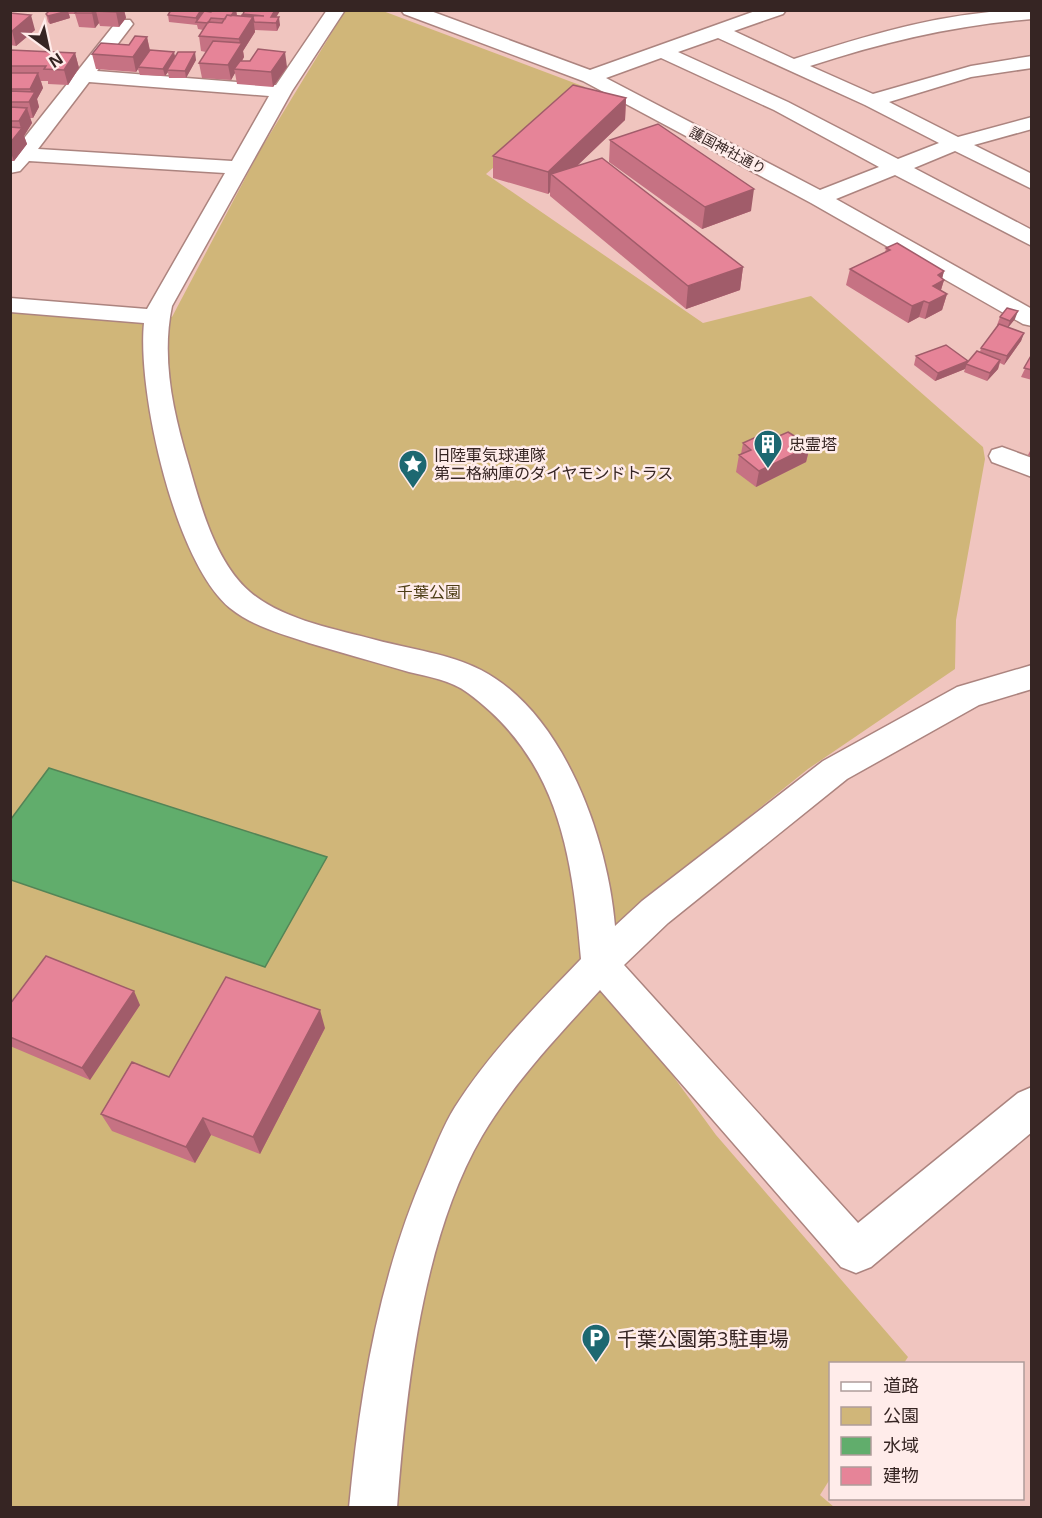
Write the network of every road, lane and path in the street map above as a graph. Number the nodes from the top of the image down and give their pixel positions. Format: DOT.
graph roads {
  1 [pos="336,10"];
  2 [pos="451,10"];
  3 [pos="777,10"];
  4 [pos="420,14"];
  5 [pos="1032,14"];
  6 [pos="124,24"];
  7 [pos="716,30"];
  8 [pos="661,51"];
  9 [pos="1032,62"];
  10 [pos="794,65"];
  11 [pos="83,76"];
  12 [pos="590,78"];
  13 [pos="282,92"];
  14 [pos="872,101"];
  15 [pos="1032,123"];
  16 [pos="956,144"];
  17 [pos="17,162"];
  18 [pos="239,168"];
  19 [pos="897,168"];
  20 [pos="1032,183"];
  21 [pos="819,198"];
  22 [pos="1032,239"];
  23 [pos="1021,302"];
  24 [pos="10,305"];
  25 [pos="156,317"];
  26 [pos="1032,319"];
  27 [pos="1002,456"];
  28 [pos="1032,468"];
  29 [pos="1032,677"];
  30 [pos="600,964"];
  31 [pos="1032,1106"];
  32 [pos="374,1508"];
  1 -- 13 [label="street"];
  2 -- 4 [label="street"];
  3 -- 7 [label="street"];
  4 -- 12 [label="street, 護国神社通り"];
  5 -- 10 [label="street"];
  6 -- 11 [label="street"];
  7 -- 8 [label="street"];
  7 -- 10 [label="street"];
  8 -- 12 [label="street"];
  8 -- 19 [label="street"];
  9 -- 14 [label="street"];
  10 -- 14 [label="street"];
  11 -- 13 [label="street"];
  11 -- 17 [label="street"];
  12 -- 21 [label="street, 護国神社通り"];
  13 -- 18 [label="street"];
  14 -- 16 [label="street"];
  15 -- 16 [label="street"];
  16 -- 19 [label="street"];
  16 -- 20 [label="street"];
  17 -- 18 [label="street"];
  18 -- 25 [label="street"];
  19 -- 21 [label="street"];
  19 -- 22 [label="street"];
  21 -- 23 [label="street, 護国神社通り"];
  23 -- 26 [label="street, 護国神社通り"];
  24 -- 25 [label="street"];
  25 -- 30 [label="street"];
  27 -- 28 [label="street"];
  29 -- 30 [label="street"];
  30 -- 31 [label="street"];
  30 -- 32 [label="street"];
}
